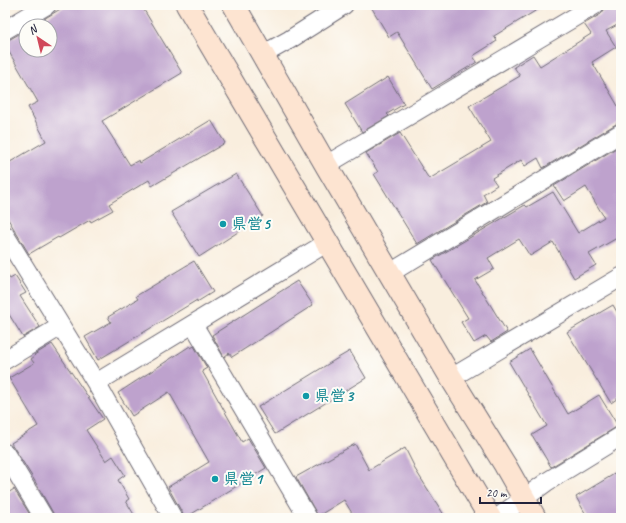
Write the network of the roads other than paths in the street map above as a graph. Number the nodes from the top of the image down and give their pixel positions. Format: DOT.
graph roads {
  1 [pos="47,5"];
  2 [pos="187,5"];
  3 [pos="234,5"];
  4 [pos="344,5"];
  5 [pos="595,5"];
  6 [pos="5,30"];
  7 [pos="262,55"];
  8 [pos="621,133"];
  9 [pos="326,165"];
  10 [pos="5,235"];
  11 [pos="328,242"];
  12 [pos="390,273"];
  13 [pos="621,277"];
  14 [pos="193,324"];
  15 [pos="61,326"];
  16 [pos="5,360"];
  17 [pos="451,378"];
  18 [pos="96,383"];
  19 [pos="621,436"];
  20 [pos="5,453"];
  21 [pos="524,499"];
  22 [pos="44,518"];
  23 [pos="173,518"];
  24 [pos="308,518"];
  25 [pos="490,518"];
  26 [pos="497,518"];
  27 [pos="535,518"];
  1 -- 6 [label="street"];
  2 -- 11 [label="street"];
  3 -- 7 [label="street"];
  4 -- 7 [label="street"];
  5 -- 9 [label="street"];
  7 -- 9 [label="street"];
  8 -- 12 [label="street"];
  9 -- 12 [label="street"];
  10 -- 15 [label="street"];
  11 -- 14 [label="street"];
  11 -- 25 [label="street"];
  12 -- 17 [label="street"];
  13 -- 17 [label="street"];
  14 -- 18 [label="street"];
  14 -- 24 [label="street"];
  15 -- 16 [label="street"];
  15 -- 18 [label="street"];
  17 -- 21 [label="street"];
  18 -- 23 [label="street"];
  19 -- 21 [label="street"];
  20 -- 22 [label="street"];
  21 -- 26 [label="street"];
  21 -- 27 [label="street"];
}
